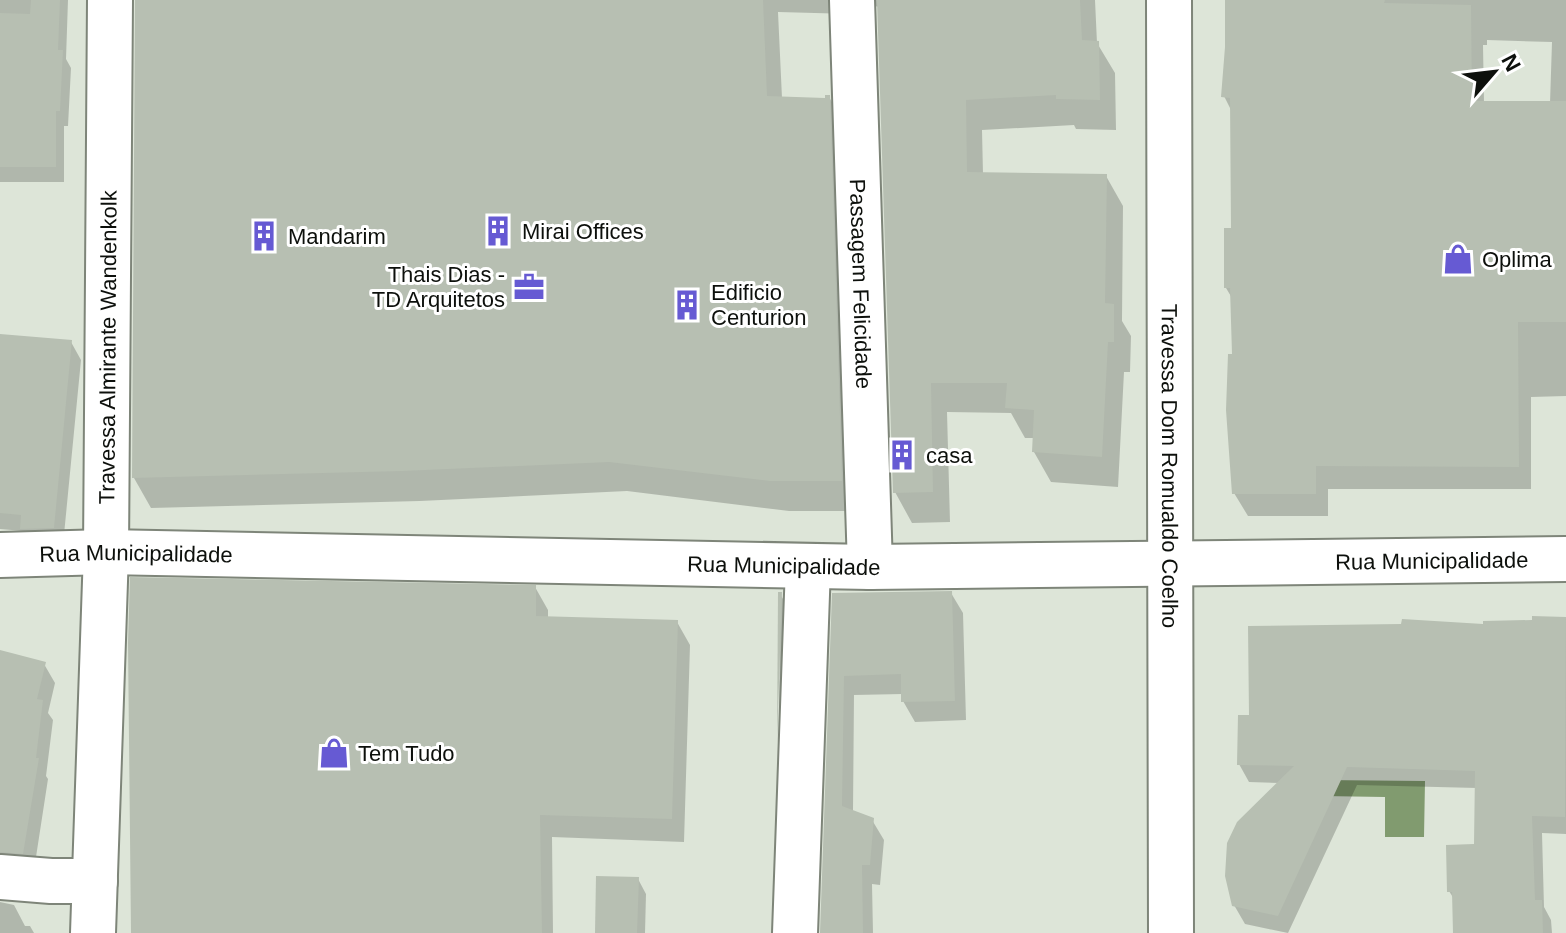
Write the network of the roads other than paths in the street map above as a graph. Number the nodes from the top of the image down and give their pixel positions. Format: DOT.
graph roads {
  1 [pos="110,0"];
  2 [pos="852,0"];
  3 [pos="1169,0"];
  4 [pos="106,552"];
  5 [pos="0,555"];
  6 [pos="1566,559"];
  7 [pos="1171,562"];
  8 [pos="808,566"];
  9 [pos="870,567"];
  10 [pos="0,877"];
  11 [pos="95,881"];
  12 [pos="93,933"];
  13 [pos="795,933"];
  14 [pos="1171,933"];
  1 -- 4 [label="street, Travessa Almirante Wandenkolk"];
  2 -- 9 [label="street, Passagem Felicidade"];
  3 -- 7 [label="street, Travessa Dom Romualdo Coelho"];
  4 -- 5 [label="street, Rua Municipalidade"];
  4 -- 8 [label="street, Rua Municipalidade"];
  4 -- 11 [label="street, Travessa Almirante Wandenkolk"];
  6 -- 7 [label="street, Rua Municipalidade"];
  7 -- 9 [label="street, Rua Municipalidade"];
  7 -- 14 [label="street, Travessa Dom Romualdo Coelho"];
  8 -- 9 [label="street, Rua Municipalidade"];
  8 -- 13 [label="street"];
  10 -- 11 [label="street"];
  11 -- 12 [label="street, Travessa Almirante Wandenkolk"];
}
